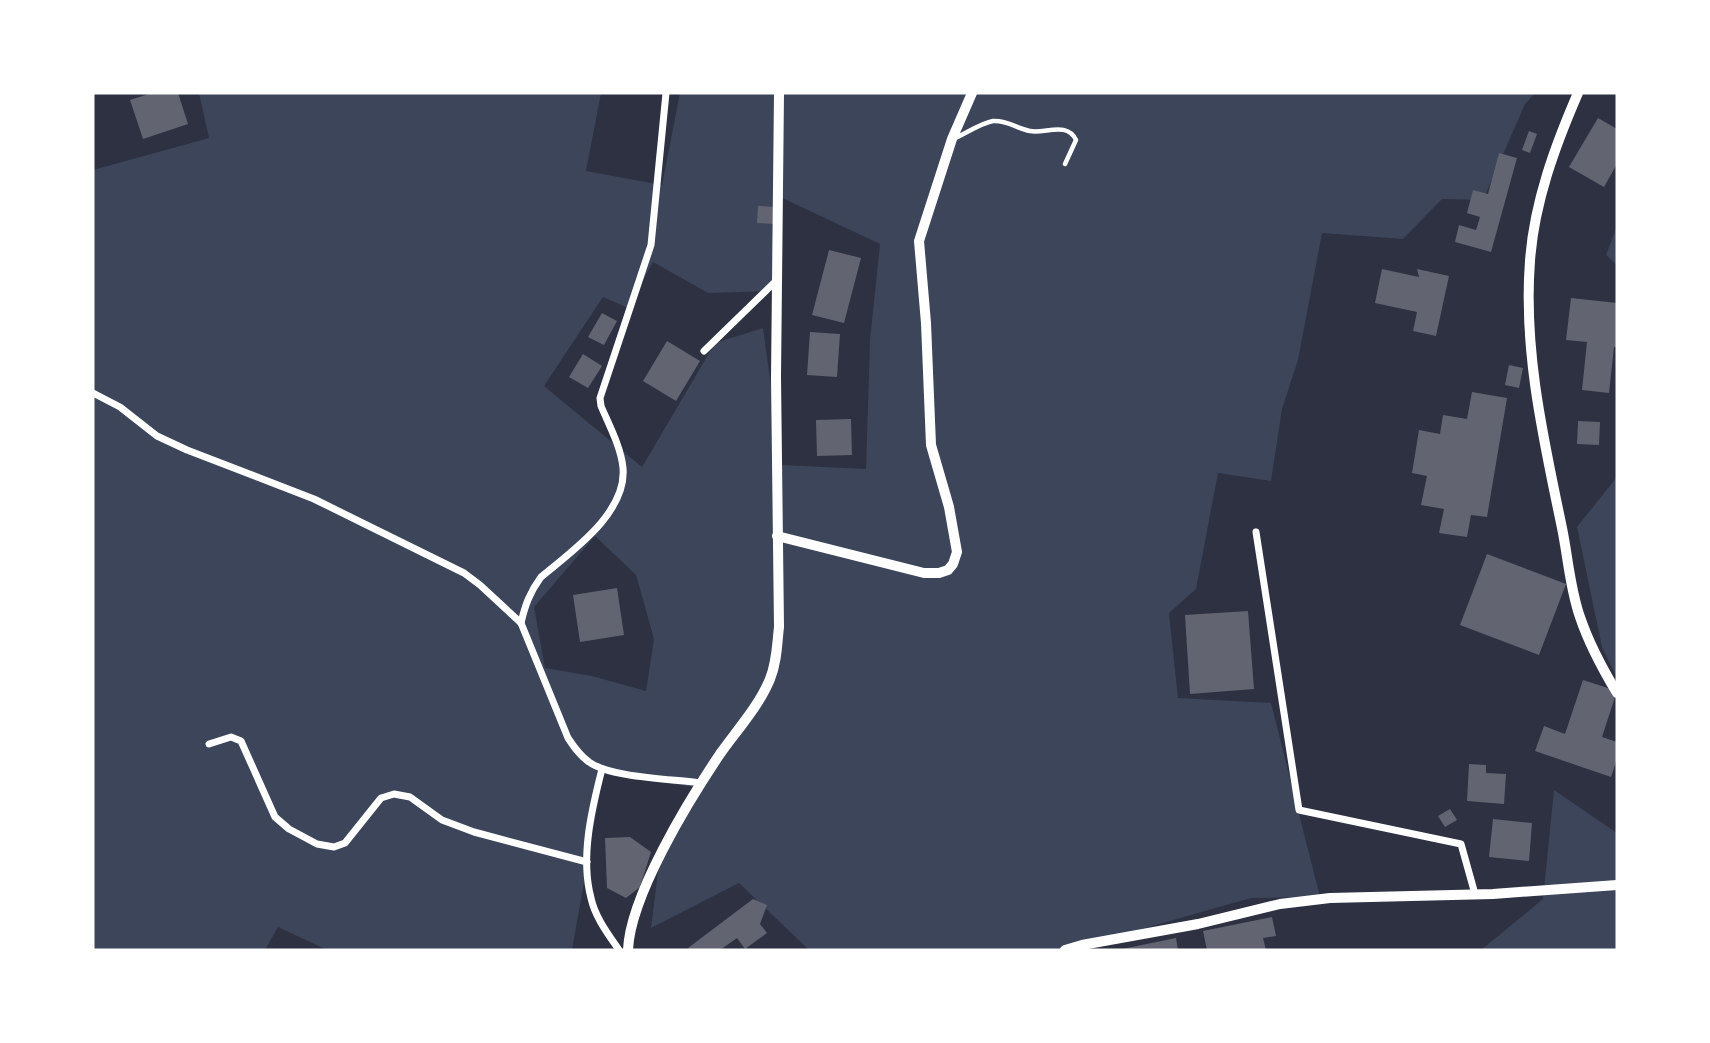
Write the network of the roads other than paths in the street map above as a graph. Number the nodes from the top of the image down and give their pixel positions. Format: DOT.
graph roads {
  1 [pos="666,93"];
  2 [pos="779,93"];
  3 [pos="972,93"];
  4 [pos="1578,93"];
  5 [pos="952,139"];
  6 [pos="1065,164"];
  7 [pos="778,279"];
  8 [pos="704,351"];
  9 [pos="93,393"];
  10 [pos="1256,532"];
  11 [pos="777,536"];
  12 [pos="521,623"];
  13 [pos="1617,693"];
  14 [pos="209,744"];
  15 [pos="602,769"];
  16 [pos="701,783"];
  17 [pos="587,862"];
  18 [pos="1617,885"];
  19 [pos="1475,894"];
  20 [pos="618,950"];
  21 [pos="628,950"];
  22 [pos="1065,950"];
  1 -- 12 [label="street"];
  2 -- 7 [label="street"];
  3 -- 5 [label="street"];
  4 -- 13 [label="street"];
  5 -- 6 [label="lane"];
  5 -- 11 [label="street"];
  7 -- 8 [label="street"];
  7 -- 11 [label="street"];
  9 -- 12 [label="street"];
  10 -- 19 [label="street"];
  11 -- 16 [label="street"];
  12 -- 15 [label="street"];
  14 -- 17 [label="street"];
  15 -- 16 [label="street"];
  15 -- 17 [label="street"];
  16 -- 21 [label="street"];
  17 -- 20 [label="street"];
  18 -- 19 [label="street"];
  19 -- 22 [label="street"];
}
